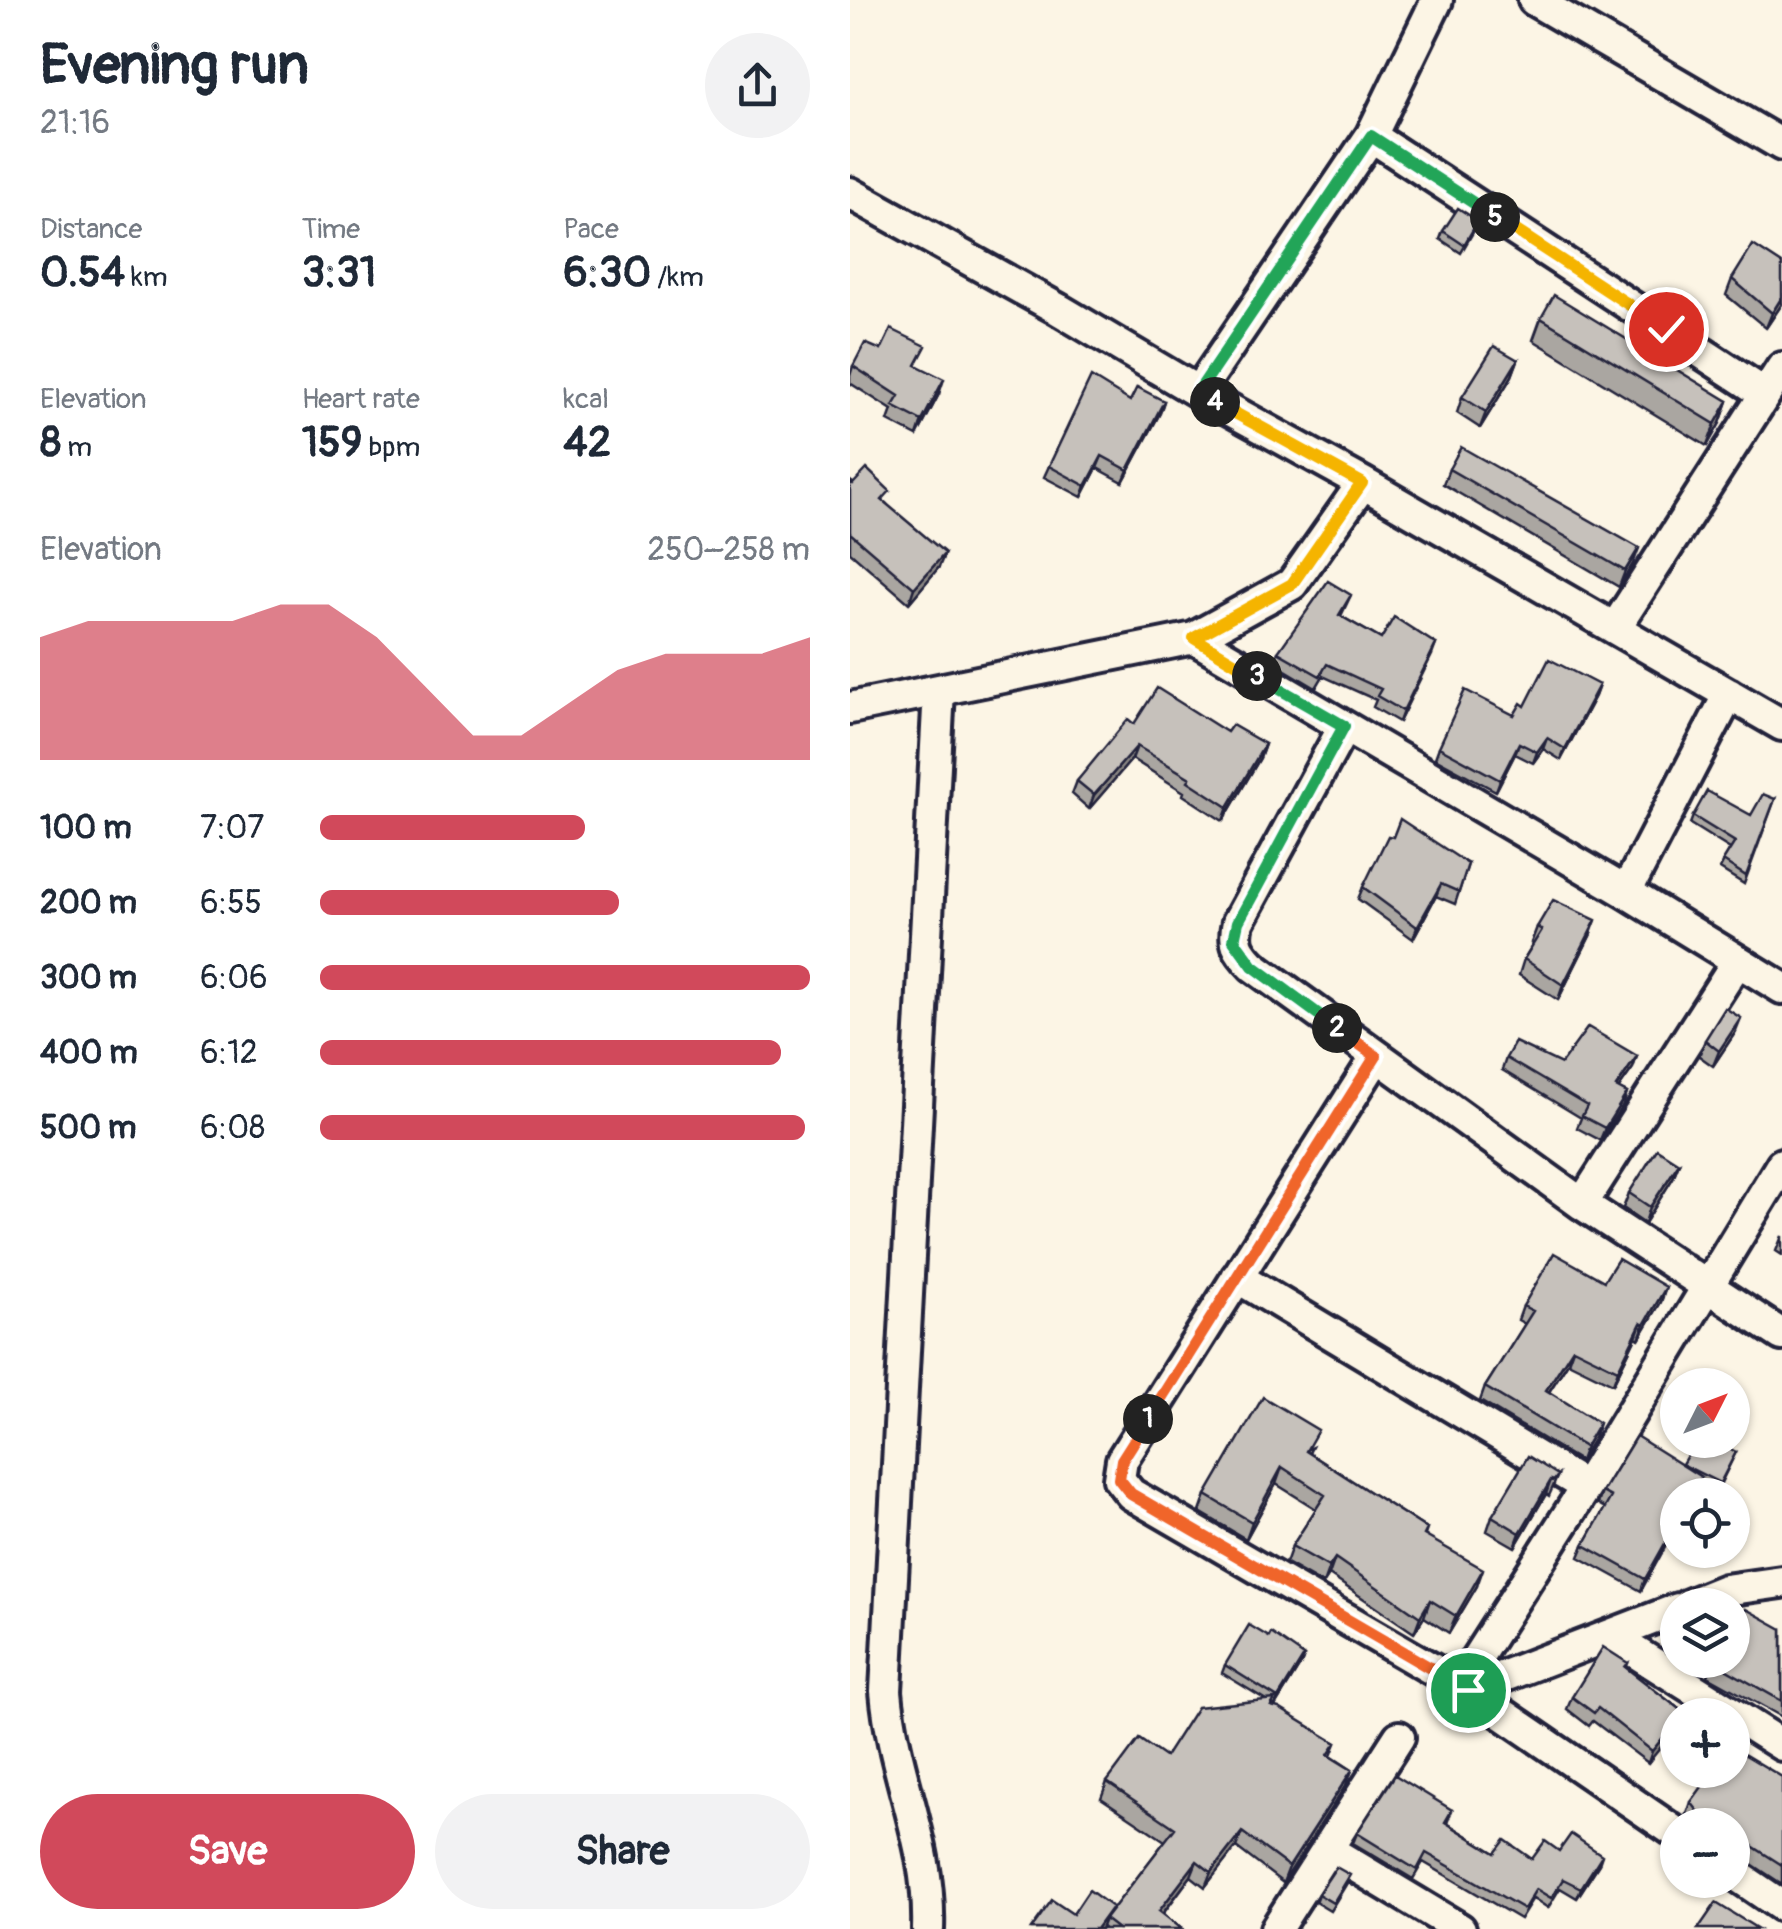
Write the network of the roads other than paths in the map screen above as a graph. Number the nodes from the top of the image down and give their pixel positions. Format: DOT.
graph roads {
  1 [pos="1436,0"];
  2 [pos="1534,0"];
  3 [pos="1371,136"];
  4 [pos="1782,145"];
  5 [pos="850,194"];
  6 [pos="1782,368"];
  7 [pos="1198,392"];
  8 [pos="1769,405"];
  9 [pos="1362,483"];
  10 [pos="1615,628"];
  11 [pos="1194,638"];
  12 [pos="939,690"];
  13 [pos="1729,694"];
  14 [pos="850,708"];
  15 [pos="1782,725"];
  16 [pos="1344,726"];
  17 [pos="1626,892"];
  18 [pos="1737,962"];
  19 [pos="1782,988"];
  20 [pos="1376,1056"];
  21 [pos="1782,1164"];
  22 [pos="1582,1204"];
  23 [pos="1238,1277"];
  24 [pos="1706,1285"];
  25 [pos="1782,1335"];
  26 [pos="1586,1487"];
  27 [pos="1782,1582"];
  28 [pos="1739,1588"];
  29 [pos="1660,1616"];
  30 [pos="1610,1636"];
  31 [pos="1464,1688"];
  32 [pos="1399,1737"];
  33 [pos="1782,1745"];
  34 [pos="1660,1822"];
  35 [pos="1327,1849"];
  36 [pos="1750,1884"];
  37 [pos="1782,1906"];
  38 [pos="928,1929"];
  39 [pos="1276,1929"];
  40 [pos="1460,1929"];
  1 -- 3 [label="street"];
  2 -- 4 [label="street"];
  3 -- 7 [label="street"];
  3 -- 8 [label="street"];
  5 -- 7 [label="street"];
  6 -- 8 [label="street"];
  7 -- 9 [label="street"];
  8 -- 10 [label="street"];
  9 -- 10 [label="street"];
  9 -- 11 [label="street"];
  10 -- 13 [label="street"];
  11 -- 12 [label="street"];
  11 -- 16 [label="street"];
  12 -- 14 [label="street"];
  12 -- 38 [label="street"];
  13 -- 15 [label="street"];
  13 -- 17 [label="street"];
  16 -- 17 [label="street"];
  16 -- 20 [label="street"];
  17 -- 18 [label="street"];
  18 -- 19 [label="street"];
  18 -- 22 [label="street"];
  20 -- 22 [label="street"];
  20 -- 23 [label="street"];
  21 -- 24 [label="street"];
  22 -- 24 [label="street"];
  23 -- 26 [label="street"];
  23 -- 31 [label="street"];
  24 -- 25 [label="street"];
  24 -- 26 [label="street"];
  26 -- 31 [label="street"];
  27 -- 28 [label="street"];
  29 -- 30 [label="street"];
  30 -- 31 [label="street"];
  30 -- 33 [label="street"];
  31 -- 34 [label="street"];
  32 -- 35 [label="street"];
  35 -- 39 [label="street"];
  35 -- 40 [label="street"];
  36 -- 37 [label="street"];
}
